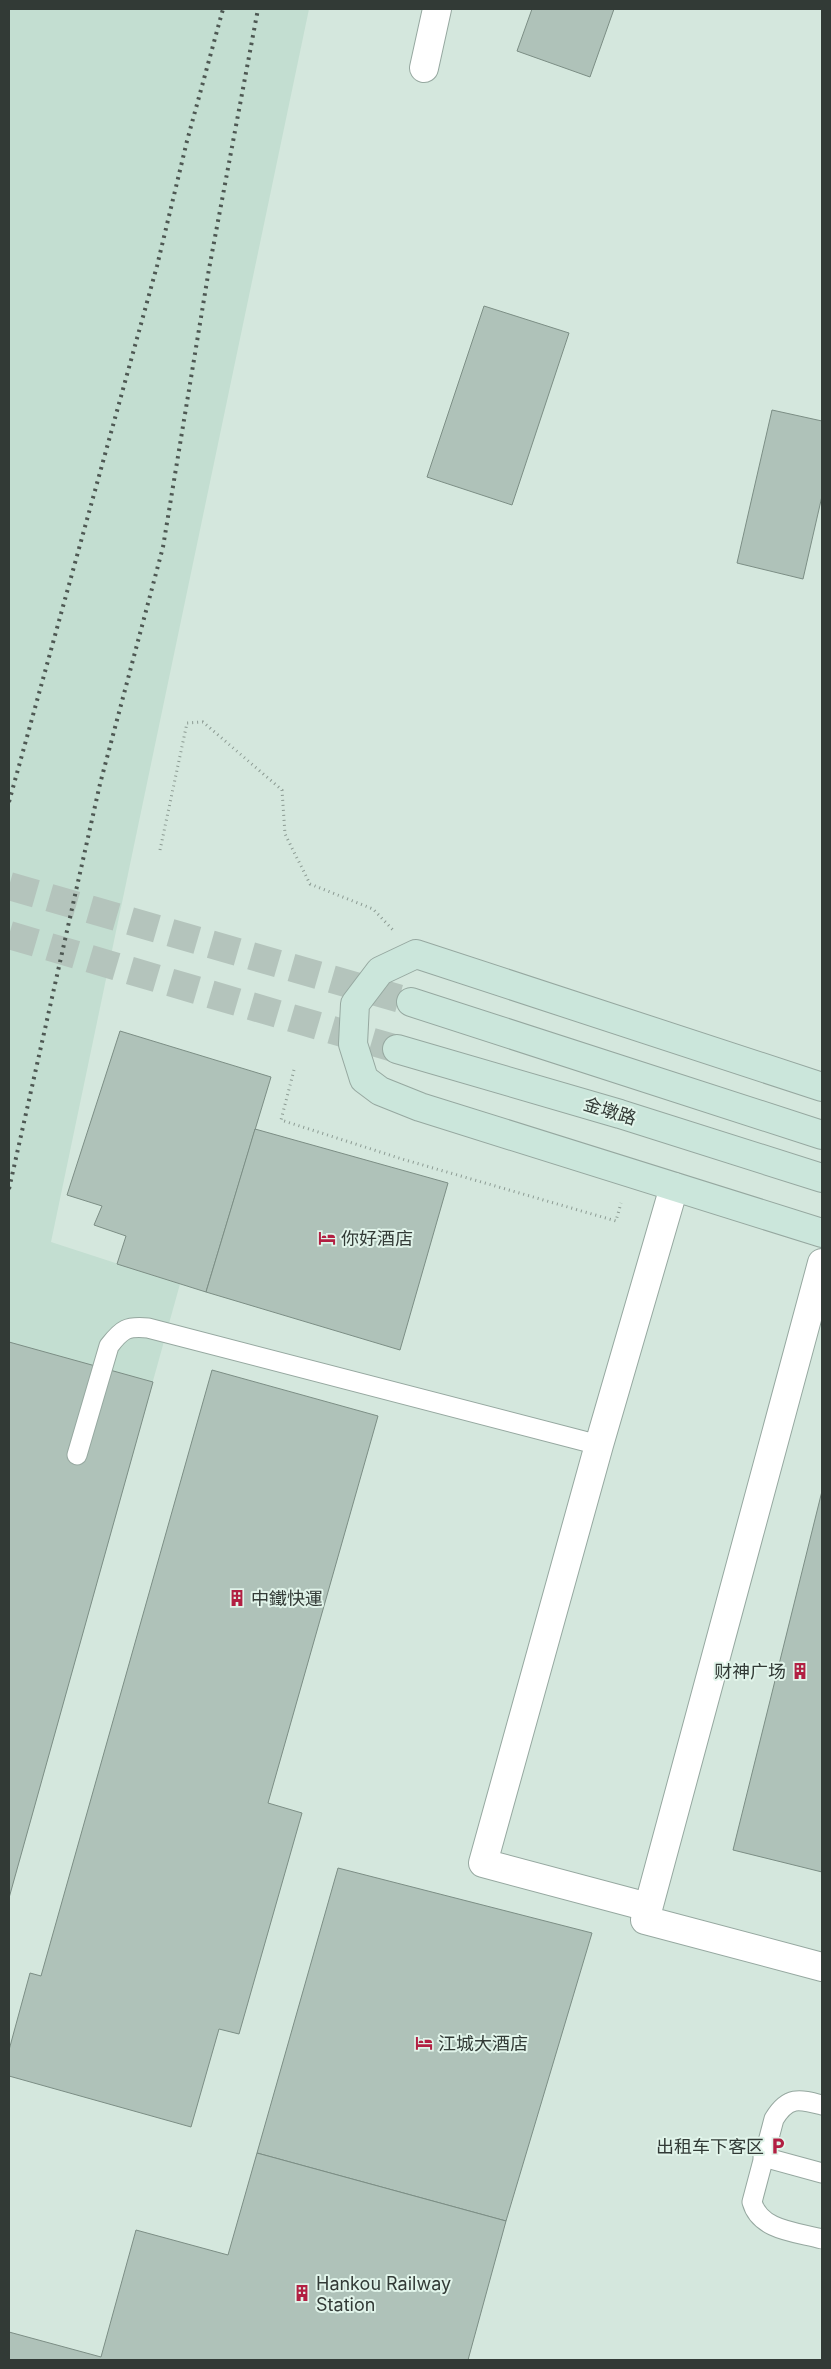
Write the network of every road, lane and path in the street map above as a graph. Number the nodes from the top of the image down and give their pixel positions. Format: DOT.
graph roads {
  1 [pos="437,9"];
  2 [pos="424,68"];
  3 [pos="160,850"];
  4 [pos="416,954"];
  5 [pos="411,1002"];
  6 [pos="397,1049"];
  7 [pos="294,1070"];
  8 [pos="822,1087"];
  9 [pos="822,1135"];
  10 [pos="630,1173"];
  11 [pos="822,1178"];
  12 [pos="674,1187"];
  13 [pos="822,1233"];
  14 [pos="822,1263"];
  15 [pos="599,1445"];
  16 [pos="77,1455"];
  17 [pos="648,1907"];
  18 [pos="822,1967"];
  19 [pos="822,2105"];
  20 [pos="764,2157"];
  21 [pos="822,2173"];
  22 [pos="822,2239"];
  1 -- 2 [label="street"];
  3 -- 4 [label="path"];
  4 -- 8 [label="street"];
  4 -- 10 [label="street"];
  5 -- 9 [label="street"];
  6 -- 11 [label="street, 金墩路"];
  7 -- 10 [label="path"];
  10 -- 12 [label="street"];
  12 -- 13 [label="street"];
  12 -- 15 [label="street"];
  14 -- 17 [label="street"];
  15 -- 16 [label="lane"];
  15 -- 17 [label="street"];
  17 -- 18 [label="street"];
  19 -- 20 [label="lane"];
  20 -- 21 [label="lane"];
  20 -- 22 [label="lane"];
}
